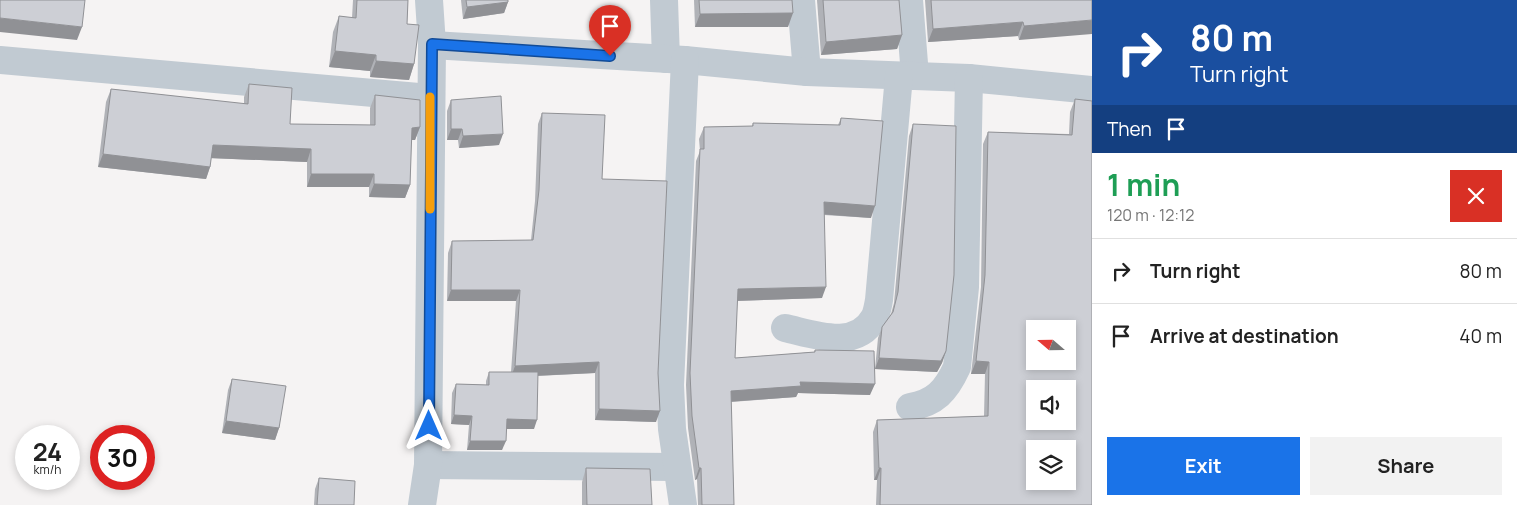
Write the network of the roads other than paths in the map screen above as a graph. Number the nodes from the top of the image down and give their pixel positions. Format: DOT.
graph roads {
  1 [pos="429,0"];
  2 [pos="664,0"];
  3 [pos="801,0"];
  4 [pos="909,0"];
  5 [pos="432,44"];
  6 [pos="0,60"];
  7 [pos="676,60"];
  8 [pos="807,72"];
  9 [pos="908,76"];
  10 [pos="969,78"];
  11 [pos="1092,90"];
  12 [pos="430,98"];
  13 [pos="785,328"];
  14 [pos="910,407"];
  15 [pos="428,465"];
  16 [pos="677,467"];
  17 [pos="422,505"];
  18 [pos="683,505"];
  1 -- 5 [label="street"];
  2 -- 7 [label="street"];
  3 -- 8 [label="street"];
  4 -- 9 [label="street"];
  5 -- 7 [label="street"];
  5 -- 12 [label="street"];
  6 -- 12 [label="street"];
  7 -- 8 [label="street"];
  7 -- 16 [label="street"];
  8 -- 9 [label="street"];
  9 -- 10 [label="street"];
  9 -- 13 [label="street"];
  10 -- 11 [label="street"];
  10 -- 14 [label="street"];
  12 -- 15 [label="street"];
  15 -- 16 [label="street"];
  15 -- 17 [label="street"];
  16 -- 18 [label="street"];
}
